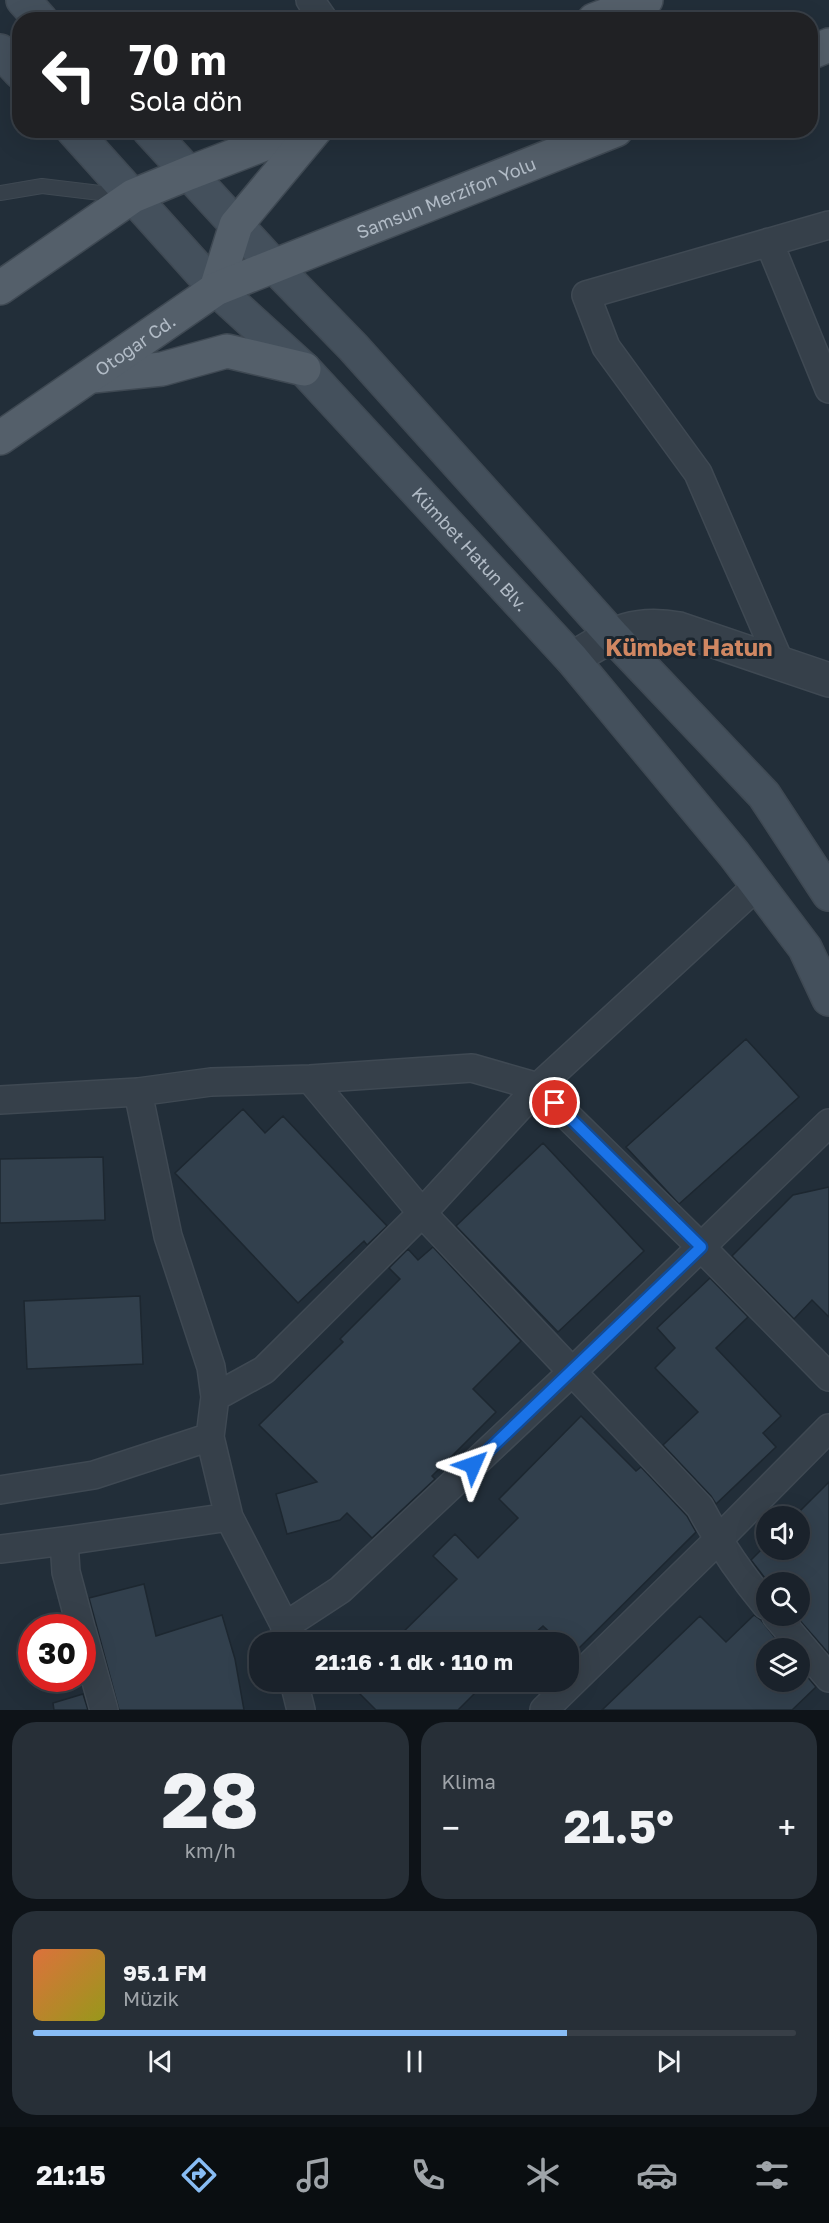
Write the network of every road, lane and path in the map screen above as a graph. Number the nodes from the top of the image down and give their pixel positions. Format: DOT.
graph roads {
  1 [pos="23,0"];
  2 [pos="645,0"];
  3 [pos="34,12"];
  4 [pos="614,12"];
  5 [pos="0,51"];
  6 [pos="12,64"];
  7 [pos="80,138"];
  8 [pos="156,138"];
  9 [pos="280,138"];
  10 [pos="308,138"];
  11 [pos="596,138"];
  12 [pos="189,173"];
  13 [pos="0,193"];
  14 [pos="133,196"];
  15 [pos="236,225"];
  16 [pos="829,225"];
  17 [pos="769,242"];
  18 [pos="275,267"];
  19 [pos="0,288"];
  20 [pos="216,289"];
  21 [pos="304,369"];
  22 [pos="89,377"];
  23 [pos="829,389"];
  24 [pos="0,438"];
  25 [pos="612,635"];
  26 [pos="572,659"];
  27 [pos="780,663"];
  28 [pos="829,681"];
  29 [pos="758,885"];
  30 [pos="829,894"];
  31 [pos="829,999"];
  32 [pos="310,1079"];
  33 [pos="538,1087"];
  34 [pos="138,1092"];
  35 [pos="0,1100"];
  36 [pos="829,1123"];
  37 [pos="422,1213"];
  38 [pos="701,1247"];
  39 [pos="573,1371"];
  40 [pos="829,1377"];
  41 [pos="215,1397"];
  42 [pos="829,1428"];
  43 [pos="210,1437"];
  44 [pos="0,1490"];
  45 [pos="229,1517"];
  46 [pos="718,1540"];
  47 [pos="64,1541"];
  48 [pos="0,1549"];
  49 [pos="756,1593"];
  50 [pos="78,1614"];
  51 [pos="785,1626"];
  52 [pos="283,1632"];
  53 [pos="287,1632"];
  54 [pos="829,1678"];
  55 [pos="96,1681"];
  56 [pos="296,1692"];
  57 [pos="104,1710"];
  58 [pos="301,1710"];
  59 [pos="544,1710"];
  1 -- 3 [label="main road"];
  2 -- 4 [label="main road"];
  5 -- 6 [label="main road"];
  7 -- 14 [label="main road, Kümbet Hatun Blv."];
  8 -- 12 [label="main road"];
  9 -- 12 [label="main road"];
  10 -- 15 [label="main road"];
  11 -- 18 [label="main road, Samsun Merzifon Yolu"];
  12 -- 14 [label="main road"];
  12 -- 15 [label="main road"];
  13 -- 14 [label="lane"];
  14 -- 19 [label="main road"];
  14 -- 20 [label="main road, Kümbet Hatun Blv."];
  15 -- 18 [label="main road"];
  15 -- 20 [label="main road"];
  16 -- 17 [label="street"];
  17 -- 23 [label="street"];
  17 -- 27 [label="street"];
  18 -- 20 [label="main road, Otogar Cd."];
  18 -- 25 [label="main road"];
  20 -- 21 [label="main road, Kümbet Hatun Blv."];
  20 -- 22 [label="main road, Otogar Cd."];
  21 -- 22 [label="main road"];
  21 -- 26 [label="main road, Kümbet Hatun Blv."];
  22 -- 24 [label="main road, Otogar Cd."];
  25 -- 26 [label="street"];
  25 -- 27 [label="street"];
  25 -- 30 [label="main road"];
  26 -- 29 [label="main road, Kümbet Hatun Blv."];
  27 -- 28 [label="street"];
  29 -- 31 [label="main road, Kümbet Hatun Blv."];
  29 -- 33 [label="street"];
  32 -- 33 [label="street"];
  32 -- 34 [label="street"];
  32 -- 37 [label="street"];
  33 -- 37 [label="street"];
  33 -- 38 [label="street"];
  34 -- 35 [label="street"];
  34 -- 41 [label="street"];
  36 -- 38 [label="street"];
  37 -- 39 [label="street"];
  37 -- 41 [label="street"];
  38 -- 39 [label="street"];
  38 -- 40 [label="street"];
  39 -- 46 [label="street"];
  39 -- 53 [label="street"];
  41 -- 43 [label="street"];
  42 -- 46 [label="street"];
  43 -- 44 [label="street"];
  43 -- 45 [label="street"];
  45 -- 47 [label="street"];
  45 -- 52 [label="street"];
  46 -- 49 [label="street"];
  46 -- 59 [label="street"];
  47 -- 48 [label="street"];
  47 -- 50 [label="street"];
  51 -- 54 [label="street"];
  55 -- 57 [label="street"];
  56 -- 58 [label="street"];
}
